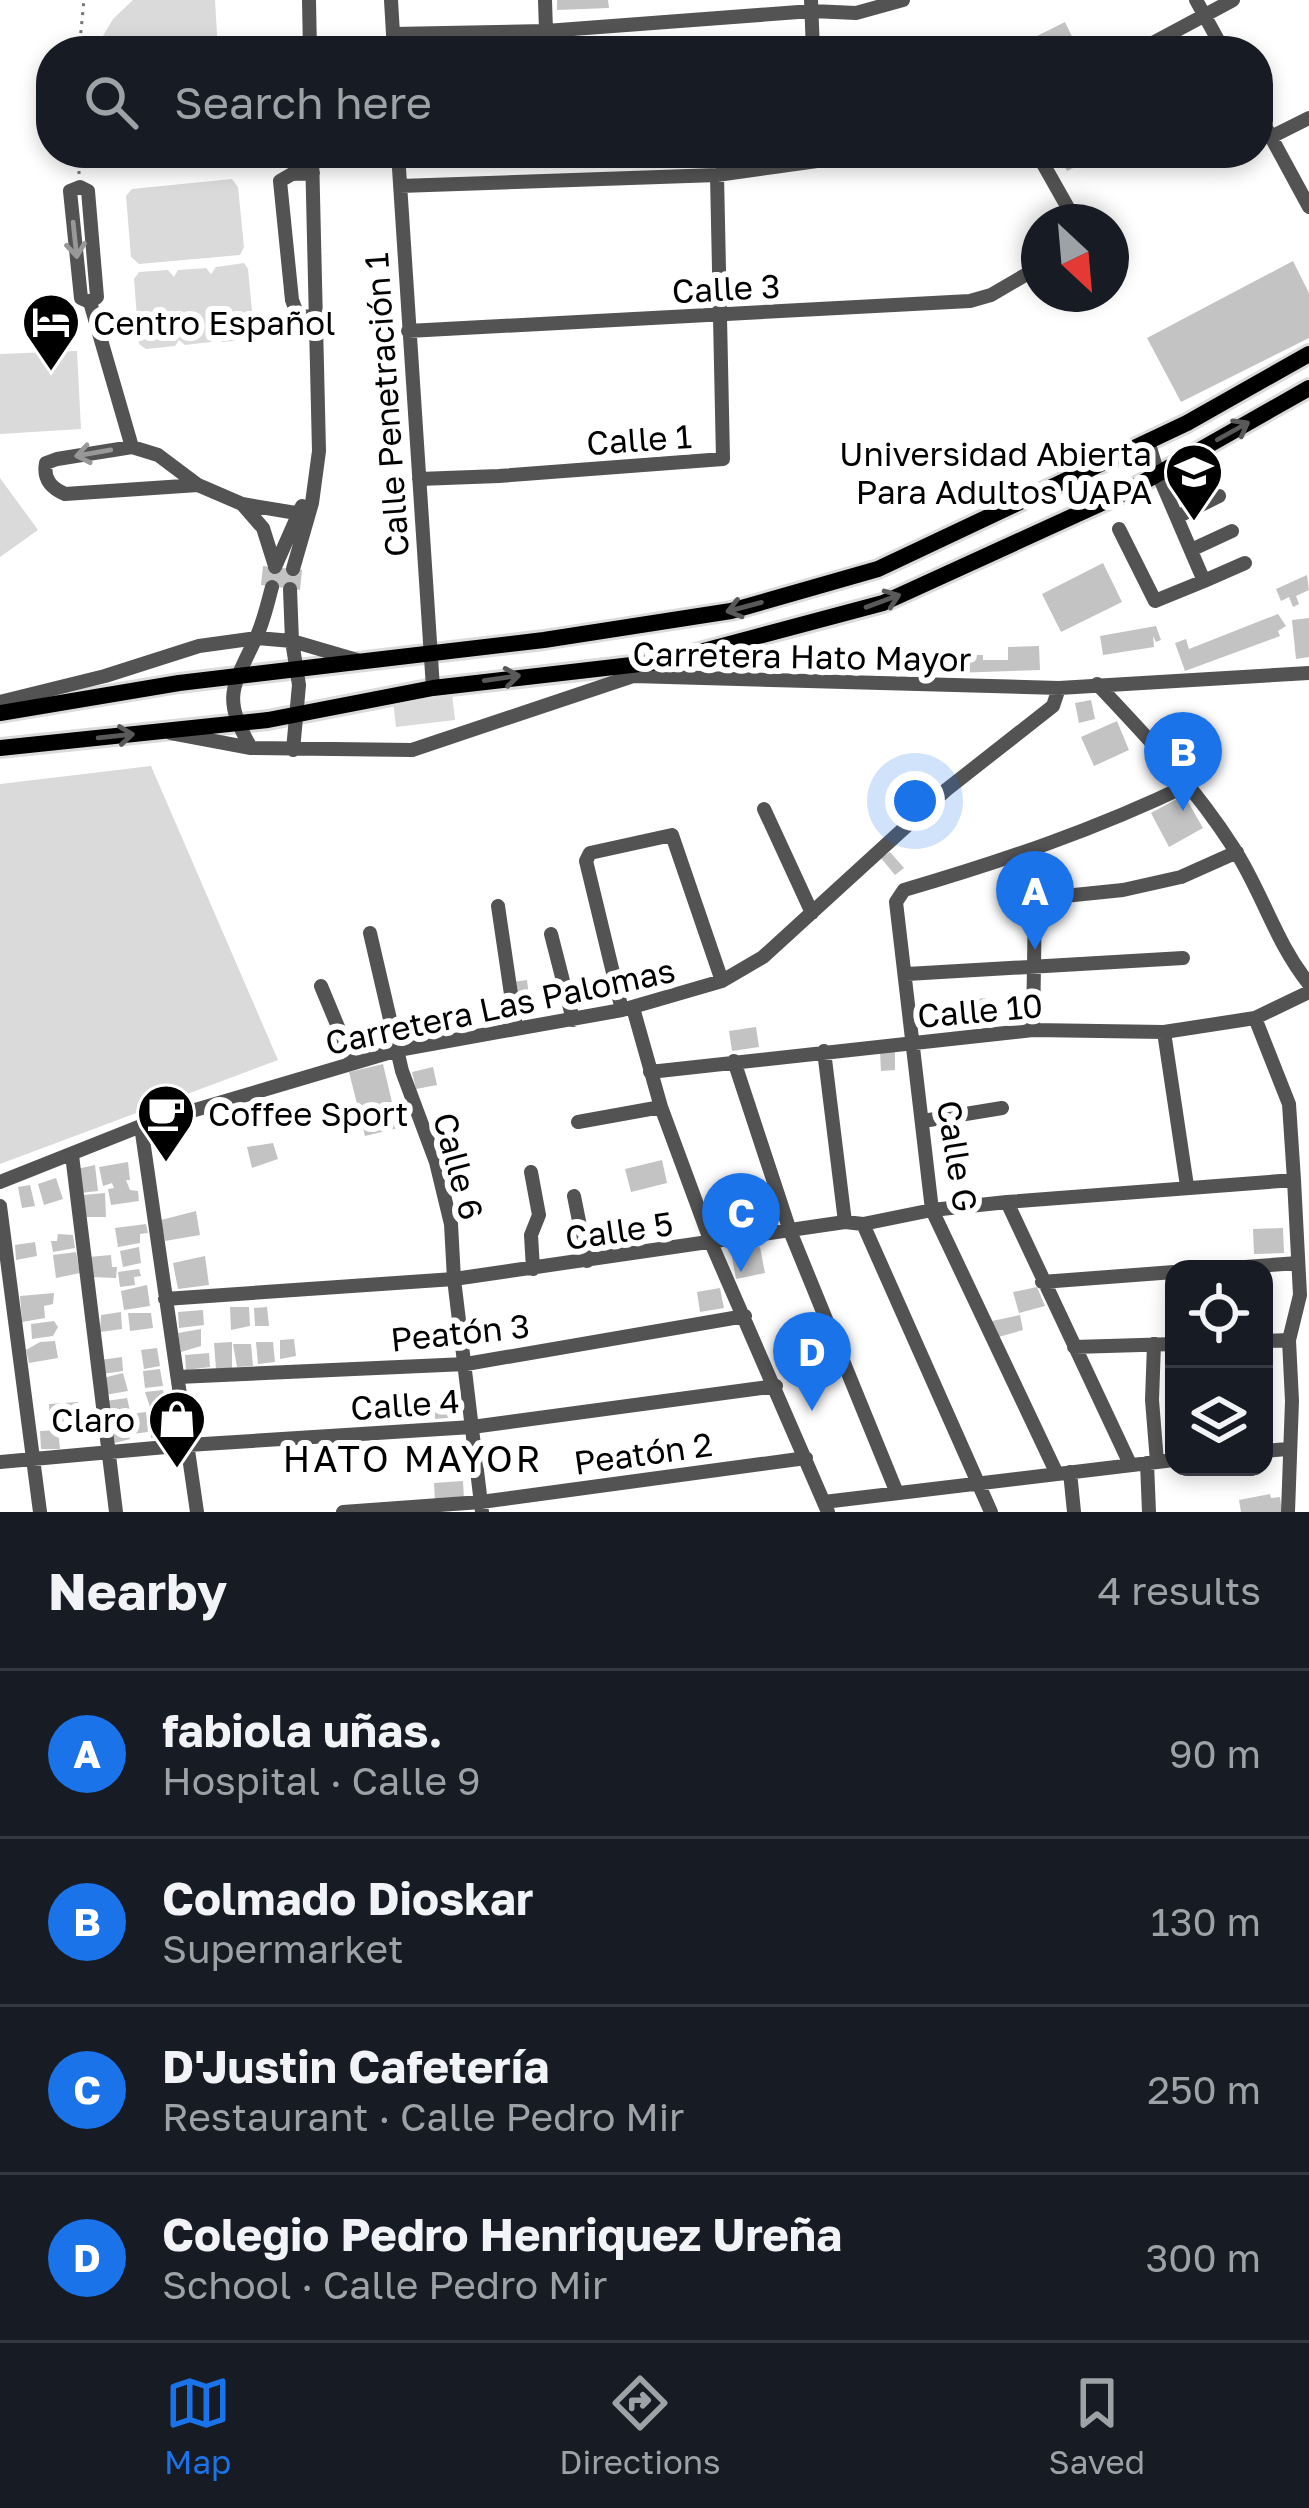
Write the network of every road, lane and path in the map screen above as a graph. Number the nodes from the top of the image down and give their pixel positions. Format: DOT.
graph roads {
  1 [pos="84,0"];
  2 [pos="309,0"];
  3 [pos="392,0"];
  4 [pos="545,0"];
  5 [pos="903,0"];
  6 [pos="1196,0"];
  7 [pos="1233,0"];
  8 [pos="812,5"];
  9 [pos="1205,15"];
  10 [pos="547,31"];
  11 [pos="393,34"];
  12 [pos="80,36"];
  13 [pos="310,36"];
  14 [pos="813,36"];
  15 [pos="1166,36"];
  16 [pos="1216,36"];
  17 [pos="1309,118"];
  18 [pos="1273,136"];
  19 [pos="1273,141"];
  20 [pos="79,168"];
  21 [pos="313,168"];
  22 [pos="399,168"];
  23 [pos="756,168"];
  24 [pos="1045,168"];
  25 [pos="313,172"];
  26 [pos="717,175"];
  27 [pos="400,186"];
  28 [pos="80,187"];
  29 [pos="1066,204"];
  30 [pos="1309,207"];
  31 [pos="1021,278"];
  32 [pos="722,315"];
  33 [pos="316,317"];
  34 [pos="408,331"];
  35 [pos="1309,354"];
  36 [pos="1309,388"];
  37 [pos="1148,442"];
  38 [pos="132,447"];
  39 [pos="1158,474"];
  40 [pos="419,479"];
  41 [pos="198,485"];
  42 [pos="1219,496"];
  43 [pos="242,504"];
  44 [pos="303,514"];
  45 [pos="1177,517"];
  46 [pos="1119,529"];
  47 [pos="1232,531"];
  48 [pos="1191,550"];
  49 [pos="1245,563"];
  50 [pos="292,569"];
  51 [pos="1204,580"];
  52 [pos="272,587"];
  53 [pos="290,589"];
  54 [pos="256,638"];
  55 [pos="292,641"];
  56 [pos="428,654"];
  57 [pos="362,661"];
  58 [pos="298,667"];
  59 [pos="1309,673"];
  60 [pos="236,675"];
  61 [pos="1097,684"];
  62 [pos="433,688"];
  63 [pos="1059,688"];
  64 [pos="0,701"];
  65 [pos="0,712"];
  66 [pos="298,715"];
  67 [pos="237,724"];
  68 [pos="164,731"];
  69 [pos="0,748"];
  70 [pos="250,748"];
  71 [pos="293,750"];
  72 [pos="1190,784"];
  73 [pos="764,809"];
  74 [pos="1237,852"];
  75 [pos="498,906"];
  76 [pos="812,913"];
  77 [pos="370,933"];
  78 [pos="551,934"];
  79 [pos="1183,958"];
  80 [pos="1033,969"];
  81 [pos="907,974"];
  82 [pos="722,981"];
  83 [pos="321,986"];
  84 [pos="1309,988"];
  85 [pos="628,1009"];
  86 [pos="1255,1018"];
  87 [pos="573,1020"];
  88 [pos="516,1028"];
  89 [pos="1033,1030"];
  90 [pos="1164,1031"];
  91 [pos="915,1042"];
  92 [pos="398,1050"];
  93 [pos="824,1051"];
  94 [pos="734,1061"];
  95 [pos="352,1064"];
  96 [pos="650,1072"];
  97 [pos="661,1107"];
  98 [pos="1002,1108"];
  99 [pos="578,1121"];
  100 [pos="922,1121"];
  101 [pos="141,1126"];
  102 [pos="71,1155"];
  103 [pos="531,1172"];
  104 [pos="1294,1180"];
  105 [pos="0,1182"];
  106 [pos="1187,1186"];
  107 [pos="574,1196"];
  108 [pos="1007,1202"];
  109 [pos="0,1206"];
  110 [pos="932,1210"];
  111 [pos="845,1222"];
  112 [pos="863,1224"];
  113 [pos="790,1231"];
  114 [pos="712,1244"];
  115 [pos="587,1262"];
  116 [pos="1298,1263"];
  117 [pos="1273,1265"];
  118 [pos="533,1269"];
  119 [pos="1165,1273"];
  120 [pos="454,1280"];
  121 [pos="1042,1282"];
  122 [pos="1304,1292"];
  123 [pos="165,1299"];
  124 [pos="745,1316"];
  125 [pos="17,1325"];
  126 [pos="0,1330"];
  127 [pos="1289,1340"];
  128 [pos="1273,1341"];
  129 [pos="1154,1344"];
  130 [pos="1165,1344"];
  131 [pos="1074,1347"];
  132 [pos="466,1364"];
  133 [pos="178,1377"];
  134 [pos="776,1385"];
  135 [pos="1292,1401"];
  136 [pos="1309,1401"];
  137 [pos="472,1427"];
  138 [pos="188,1445"];
  139 [pos="1288,1449"];
  140 [pos="1273,1450"];
  141 [pos="108,1453"];
  142 [pos="35,1458"];
  143 [pos="806,1458"];
  144 [pos="1165,1461"];
  145 [pos="0,1462"];
  146 [pos="1152,1462"];
  147 [pos="1130,1464"];
  148 [pos="1063,1473"];
  149 [pos="977,1482"];
  150 [pos="902,1492"];
  151 [pos="482,1507"];
  152 [pos="826,1507"];
  153 [pos="40,1512"];
  154 [pos="116,1512"];
  155 [pos="197,1512"];
  156 [pos="343,1512"];
  157 [pos="911,1512"];
  158 [pos="991,1512"];
  159 [pos="1074,1512"];
  160 [pos="1149,1512"];
  161 [pos="1288,1512"];
  1 -- 12 [label="path"];
  2 -- 13 [label="street"];
  3 -- 11 [label="street"];
  4 -- 10 [label="street"];
  5 -- 8 [label="street"];
  6 -- 9 [label="street"];
  7 -- 9 [label="street"];
  8 -- 10 [label="street"];
  8 -- 14 [label="street"];
  9 -- 15 [label="street"];
  9 -- 16 [label="street"];
  10 -- 11 [label="street"];
  17 -- 18 [label="street"];
  19 -- 30 [label="street"];
  20 -- 28 [label="path"];
  21 -- 25 [label="street"];
  22 -- 27 [label="street, Calle Penetración 1"];
  23 -- 26 [label="street"];
  24 -- 29 [label="street"];
  25 -- 33 [label="street"];
  25 -- 33 [label="street"];
  26 -- 27 [label="street"];
  26 -- 32 [label="street, Calle 1"];
  27 -- 34 [label="street, Calle Penetración 1"];
  28 -- 38 [label="street"];
  31 -- 32 [label="street, Calle 3"];
  32 -- 34 [label="street, Calle 3"];
  32 -- 40 [label="street, Calle 1"];
  33 -- 44 [label="street"];
  34 -- 40 [label="street, Calle Penetración 1"];
  35 -- 37 [label="main road"];
  39 -- 36 [label="main road, one-way"];
  37 -- 39 [label="street"];
  37 -- 56 [label="main road, one-way"];
  38 -- 41 [label="street"];
  38 -- 41 [label="street, one-way"];
  39 -- 45 [label="street"];
  62 -- 39 [label="main road, one-way"];
  40 -- 56 [label="street, Calle Penetración 1"];
  41 -- 43 [label="street"];
  42 -- 45 [label="street"];
  43 -- 44 [label="street"];
  43 -- 44 [label="street"];
  44 -- 50 [label="street"];
  45 -- 48 [label="street"];
  46 -- 51 [label="street"];
  47 -- 48 [label="street"];
  48 -- 51 [label="street"];
  49 -- 51 [label="street"];
  52 -- 54 [label="street"];
  53 -- 55 [label="street"];
  54 -- 55 [label="street"];
  54 -- 60 [label="street"];
  54 -- 64 [label="street"];
  55 -- 57 [label="street"];
  55 -- 58 [label="street"];
  56 -- 57 [label="main road"];
  56 -- 62 [label="street, Calle Penetración 1"];
  57 -- 58 [label="main road"];
  58 -- 60 [label="main road"];
  58 -- 66 [label="street"];
  59 -- 61 [label="street, Carretera Hato Mayor"];
  60 -- 65 [label="main road"];
  60 -- 67 [label="street"];
  61 -- 63 [label="street, Carretera Hato Mayor"];
  61 -- 72 [label="street"];
  62 -- 66 [label="main road"];
  63 -- 71 [label="street, Carretera Hato Mayor"];
  63 -- 76 [label="street, Carretera Las Palomas"];
  66 -- 67 [label="main road"];
  66 -- 71 [label="street"];
  67 -- 68 [label="main road"];
  67 -- 70 [label="street"];
  69 -- 68 [label="main road, one-way"];
  68 -- 70 [label="street, Carretera Hato Mayor"];
  70 -- 71 [label="street, Carretera Hato Mayor"];
  72 -- 74 [label="street"];
  72 -- 81 [label="street, Calle G"];
  73 -- 76 [label="street"];
  74 -- 80 [label="street"];
  74 -- 84 [label="street"];
  75 -- 88 [label="street"];
  76 -- 82 [label="street, Carretera Las Palomas"];
  77 -- 92 [label="street, Calle 6"];
  78 -- 87 [label="street"];
  79 -- 80 [label="street"];
  80 -- 81 [label="street"];
  80 -- 89 [label="street"];
  81 -- 91 [label="street, Calle G"];
  82 -- 85 [label="street, Carretera Las Palomas"];
  82 -- 85 [label="street"];
  83 -- 95 [label="street"];
  84 -- 86 [label="street, Calle 10"];
  85 -- 87 [label="street, Carretera Las Palomas"];
  85 -- 96 [label="street"];
  86 -- 90 [label="street, Calle 10"];
  86 -- 104 [label="street"];
  87 -- 88 [label="street, Carretera Las Palomas"];
  88 -- 92 [label="street, Carretera Las Palomas"];
  89 -- 90 [label="street, Calle 10"];
  89 -- 91 [label="street, Calle 10"];
  90 -- 106 [label="street"];
  91 -- 93 [label="street, Calle 10"];
  91 -- 100 [label="street, Calle G"];
  92 -- 95 [label="street, Carretera Las Palomas"];
  92 -- 120 [label="street, Calle 6"];
  93 -- 94 [label="street, Calle 10"];
  93 -- 111 [label="street"];
  94 -- 96 [label="street, Calle 10"];
  94 -- 113 [label="street"];
  95 -- 101 [label="street, Carretera Las Palomas"];
  96 -- 97 [label="street"];
  97 -- 99 [label="street"];
  97 -- 114 [label="street"];
  98 -- 100 [label="street"];
  100 -- 110 [label="street, Calle G"];
  101 -- 102 [label="street, Carretera Las Palomas"];
  101 -- 123 [label="street"];
  102 -- 105 [label="street, Carretera Las Palomas"];
  102 -- 141 [label="street"];
  103 -- 118 [label="street"];
  104 -- 106 [label="street, Calle 5"];
  104 -- 116 [label="street"];
  106 -- 108 [label="street, Calle 5"];
  107 -- 115 [label="street"];
  108 -- 110 [label="street, Calle 5"];
  108 -- 121 [label="street"];
  109 -- 125 [label="street"];
  110 -- 112 [label="street, Calle 5"];
  110 -- 148 [label="street, Calle G"];
  111 -- 112 [label="street, Calle 5"];
  111 -- 113 [label="street, Calle 5"];
  112 -- 149 [label="street"];
  113 -- 114 [label="street, Calle 5"];
  113 -- 150 [label="street"];
  114 -- 115 [label="street, Calle 5"];
  114 -- 124 [label="street"];
  115 -- 118 [label="street, Calle 5"];
  116 -- 117 [label="street"];
  116 -- 122 [label="street"];
  118 -- 120 [label="street, Calle 5"];
  119 -- 121 [label="street"];
  120 -- 123 [label="street, Calle 5"];
  120 -- 132 [label="street, Calle 6"];
  121 -- 131 [label="street"];
  122 -- 127 [label="street"];
  123 -- 133 [label="street"];
  124 -- 132 [label="street, Peatón 3"];
  124 -- 134 [label="street"];
  125 -- 126 [label="street"];
  125 -- 142 [label="street"];
  127 -- 128 [label="street"];
  127 -- 135 [label="street"];
  129 -- 130 [label="street"];
  129 -- 131 [label="street"];
  129 -- 146 [label="street"];
  131 -- 147 [label="street"];
  132 -- 133 [label="street, Peatón 3"];
  132 -- 137 [label="street, Calle 6"];
  133 -- 138 [label="street"];
  134 -- 137 [label="street, Calle 4"];
  134 -- 143 [label="street"];
  135 -- 136 [label="street"];
  135 -- 139 [label="street"];
  137 -- 138 [label="street, Calle 4"];
  137 -- 151 [label="street, Calle 6"];
  138 -- 141 [label="street, Calle 4"];
  138 -- 155 [label="street"];
  139 -- 140 [label="street"];
  139 -- 161 [label="street"];
  141 -- 142 [label="street, Calle 4"];
  141 -- 154 [label="street"];
  142 -- 145 [label="street, Calle 4"];
  142 -- 153 [label="street"];
  143 -- 151 [label="street, Peatón 2"];
  143 -- 152 [label="street"];
  144 -- 146 [label="street"];
  146 -- 147 [label="street"];
  146 -- 160 [label="street"];
  147 -- 148 [label="street"];
  148 -- 149 [label="street"];
  148 -- 159 [label="street, Calle G"];
  149 -- 150 [label="street"];
  149 -- 158 [label="street"];
  150 -- 152 [label="street"];
  150 -- 157 [label="street"];
  151 -- 156 [label="street, Peatón 2"];
}
